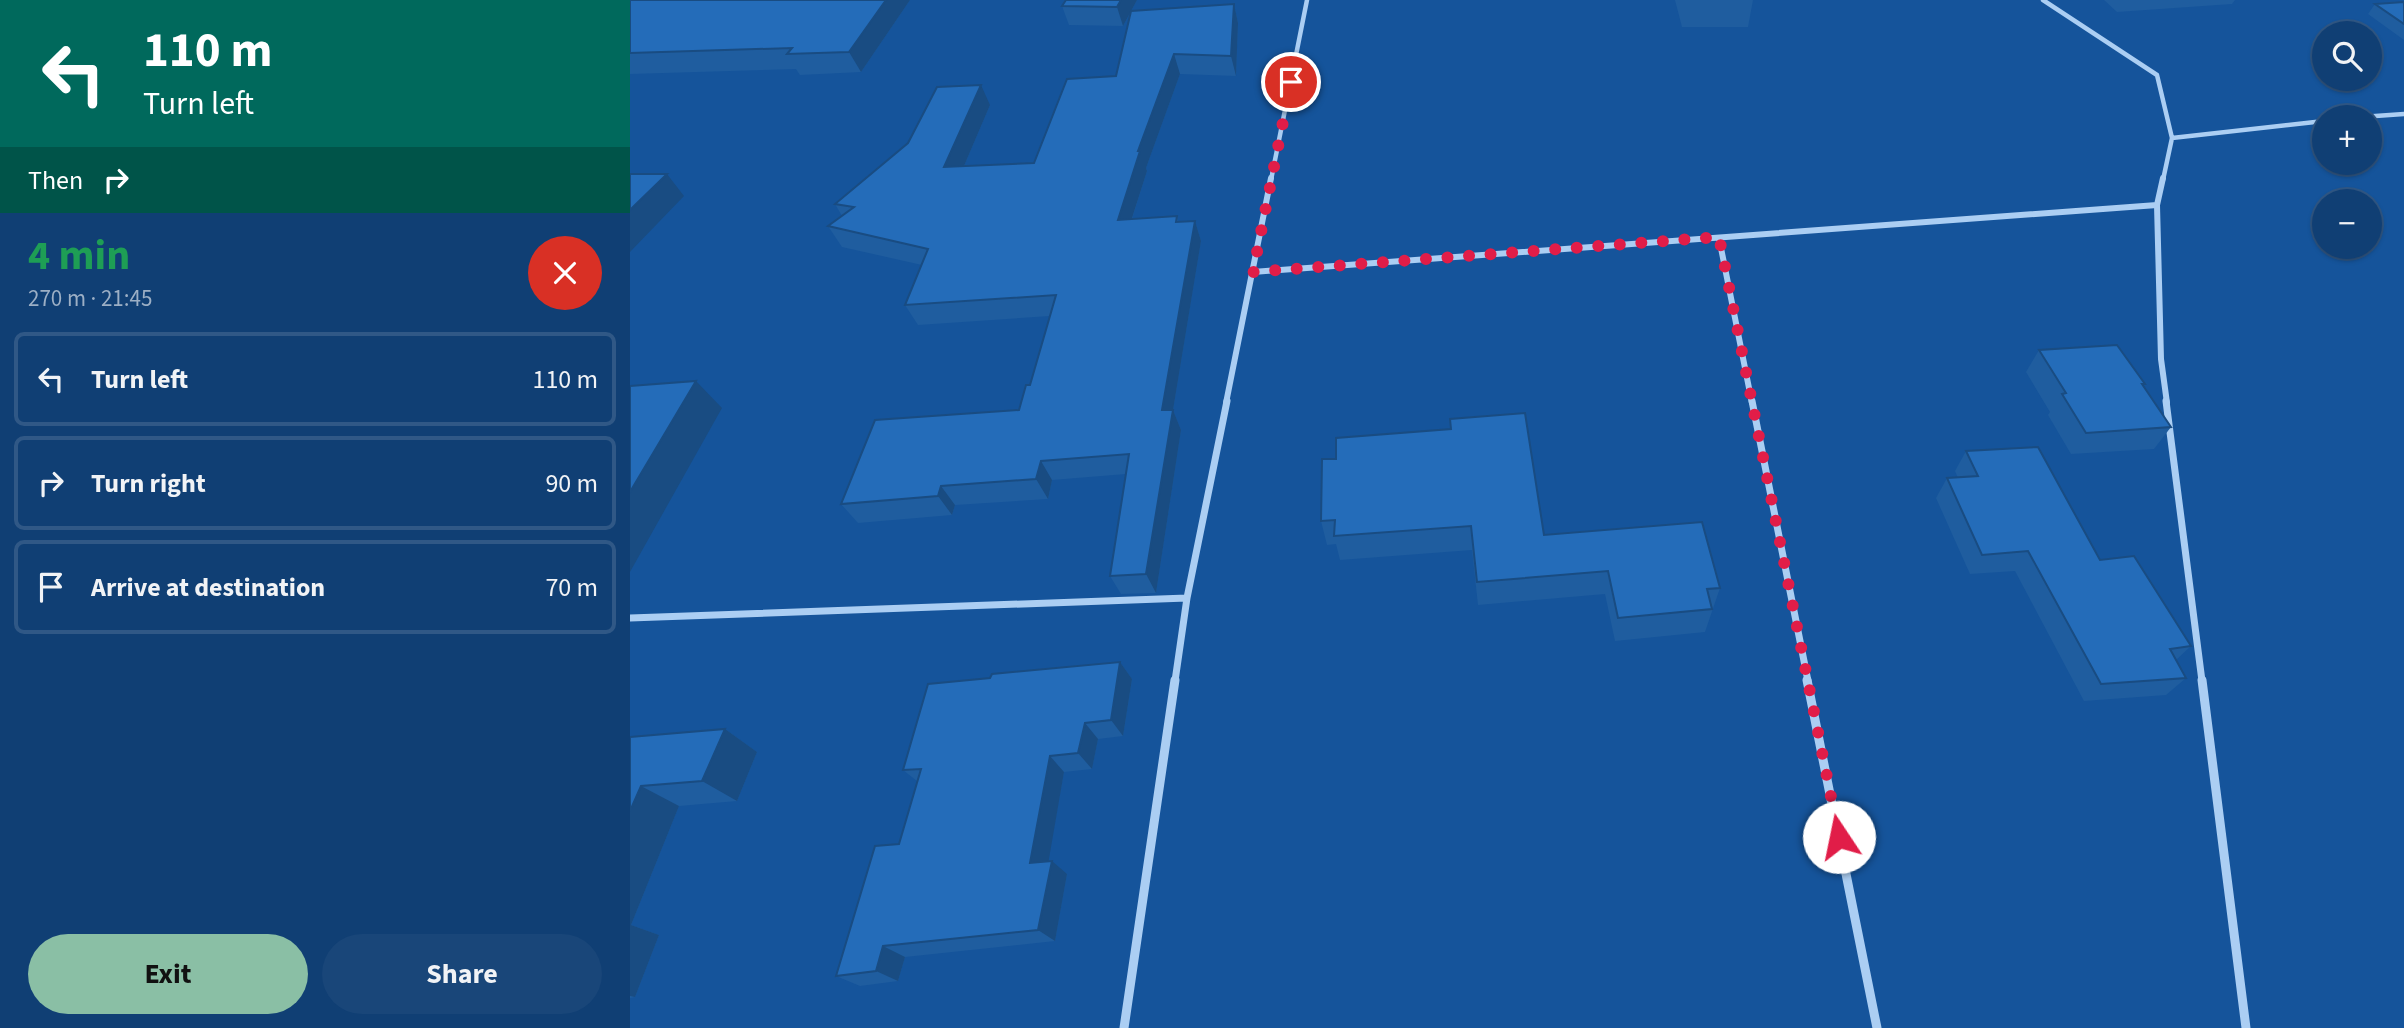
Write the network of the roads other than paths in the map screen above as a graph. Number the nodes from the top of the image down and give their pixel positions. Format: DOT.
graph roads {
  1 [pos="1307,0"];
  2 [pos="2043,0"];
  3 [pos="2404,114"];
  4 [pos="2382,116"];
  5 [pos="2312,122"];
  6 [pos="2172,138"];
  7 [pos="2157,205"];
  8 [pos="1719,237"];
  9 [pos="1253,272"];
  10 [pos="1187,598"];
  11 [pos="630,618"];
  12 [pos="1124,1028"];
  13 [pos="1877,1028"];
  14 [pos="2246,1028"];
  1 -- 9 [label="street"];
  2 -- 6 [label="street"];
  3 -- 4 [label="street"];
  5 -- 6 [label="street"];
  6 -- 7 [label="street"];
  7 -- 8 [label="street"];
  7 -- 14 [label="street"];
  8 -- 9 [label="street"];
  8 -- 13 [label="street"];
  9 -- 10 [label="street"];
  10 -- 11 [label="street"];
  10 -- 12 [label="street"];
}
